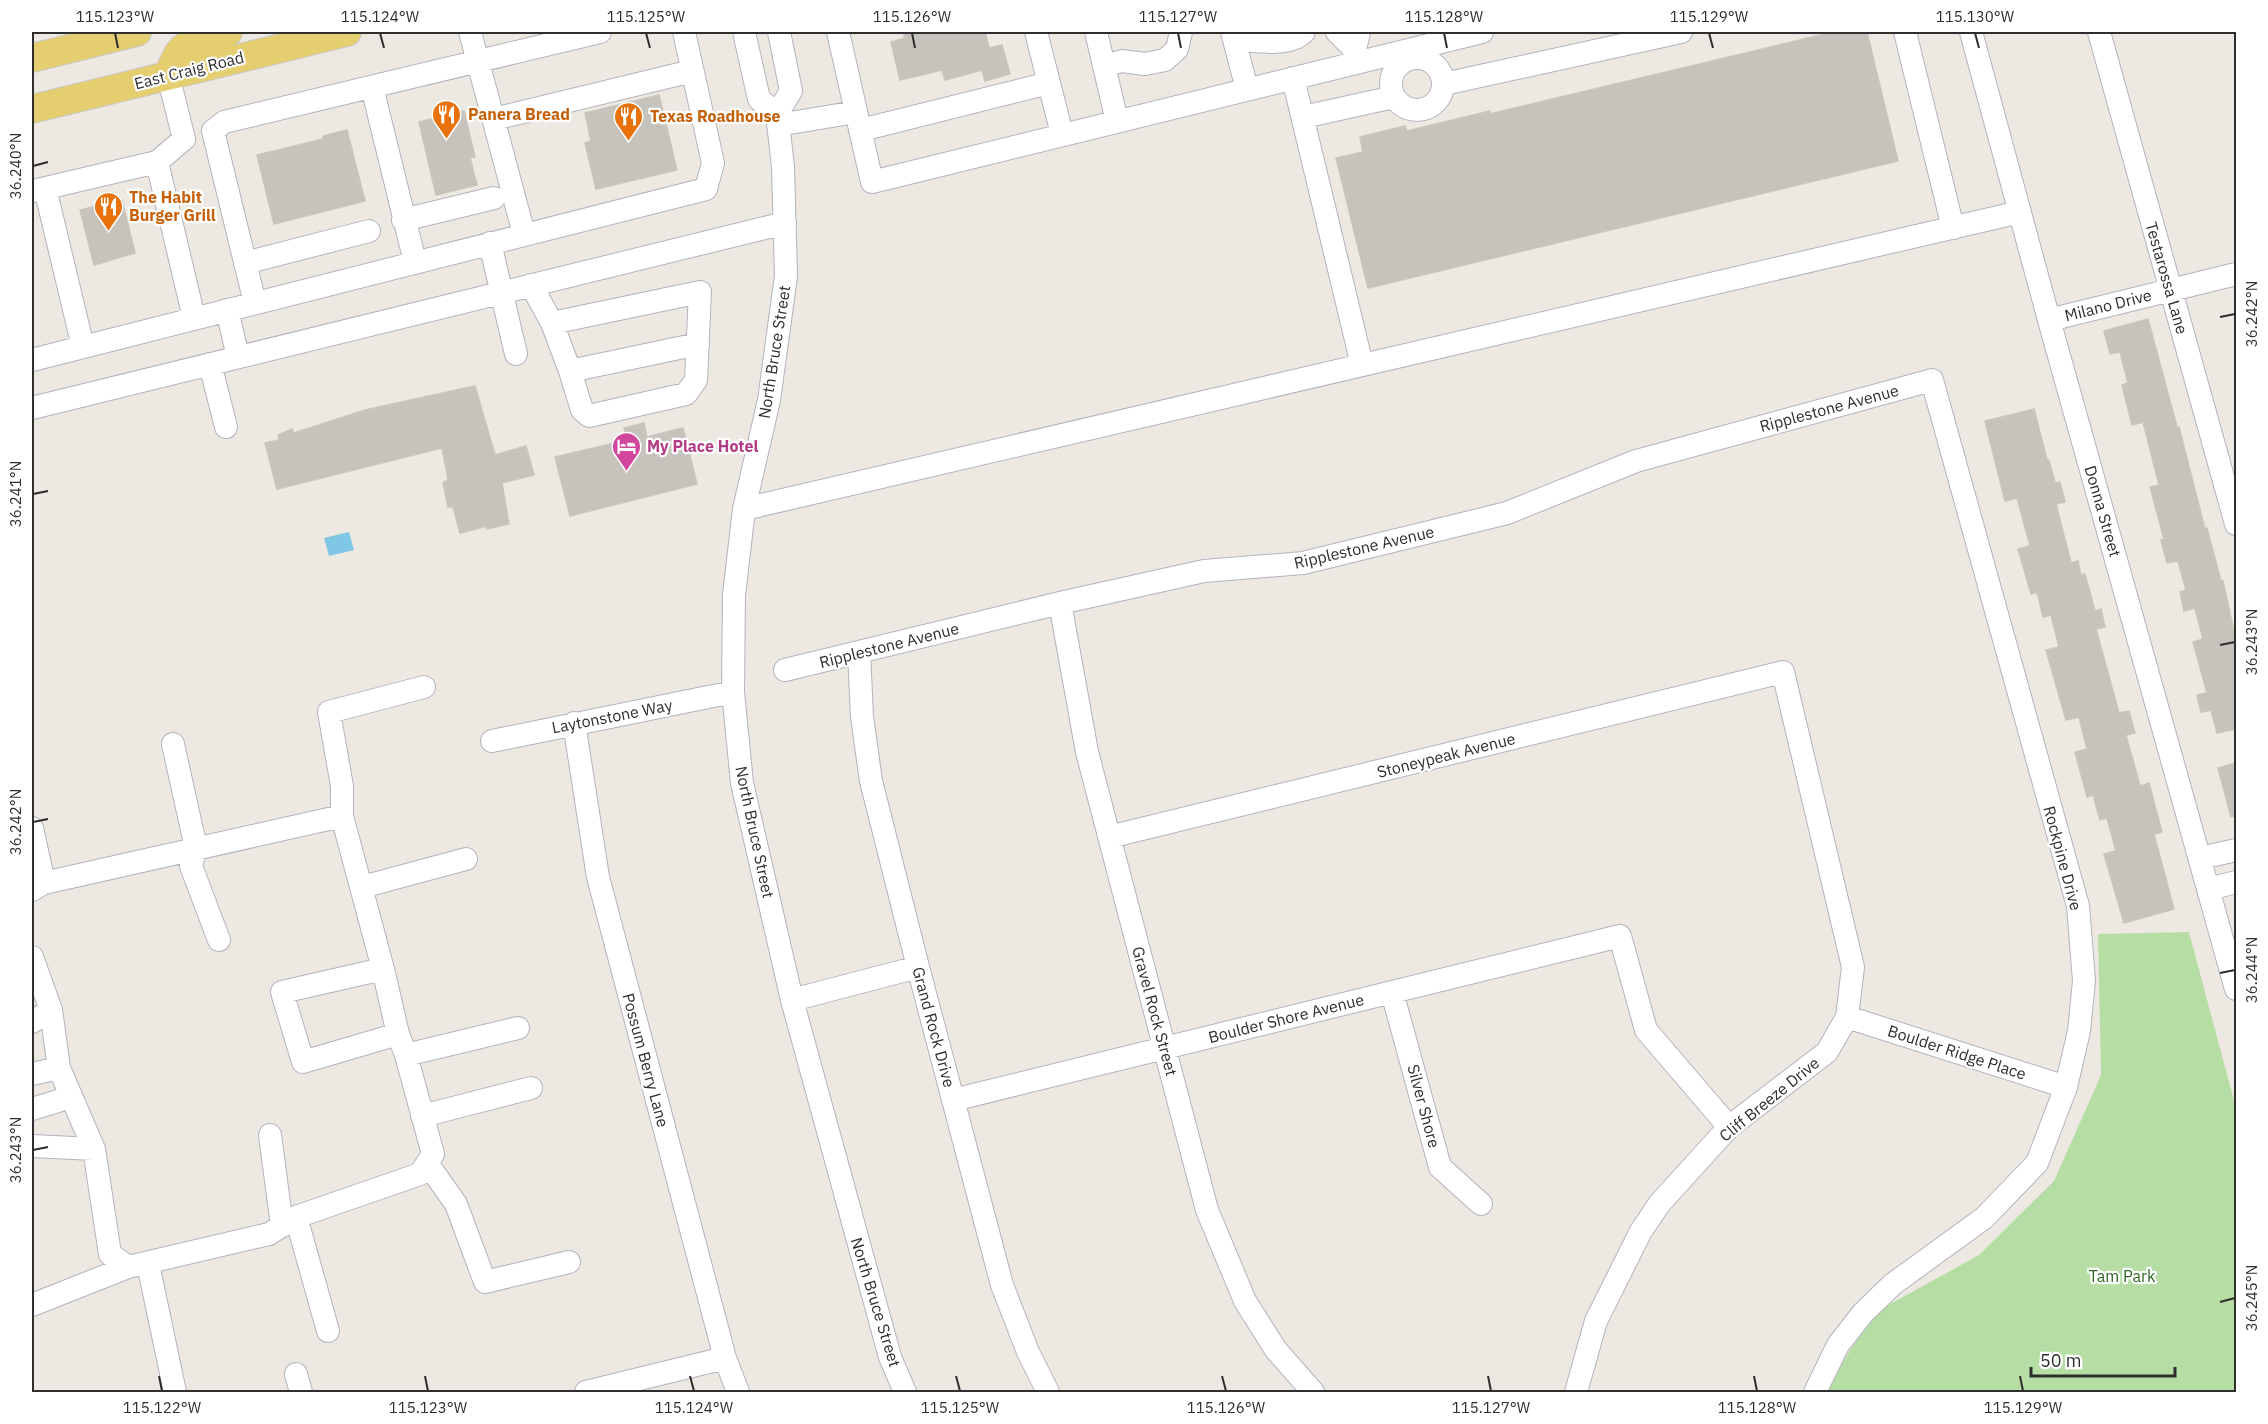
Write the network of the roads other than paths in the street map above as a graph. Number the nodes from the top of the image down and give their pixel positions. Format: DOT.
graph roads {
  1 [pos="228,32"];
  2 [pos="347,32"];
  3 [pos="470,32"];
  4 [pos="600,32"];
  5 [pos="684,32"];
  6 [pos="744,32"];
  7 [pos="779,32"];
  8 [pos="838,32"];
  9 [pos="1036,32"];
  10 [pos="1096,32"];
  11 [pos="1304,32"];
  12 [pos="1337,32"];
  13 [pos="1482,32"];
  14 [pos="1681,32"];
  15 [pos="1905,32"];
  16 [pos="1971,32"];
  17 [pos="2098,32"];
  18 [pos="128,33"];
  19 [pos="1181,35"];
  20 [pos="1234,36"];
  21 [pos="1414,46"];
  22 [pos="1357,48"];
  23 [pos="32,58"];
  24 [pos="479,61"];
  25 [pos="1113,63"];
  26 [pos="692,71"];
  27 [pos="168,75"];
  28 [pos="1293,78"];
  29 [pos="1049,83"];
  30 [pos="1444,84"];
  31 [pos="372,87"];
  32 [pos="1247,89"];
  33 [pos="1394,96"];
  34 [pos="32,109"];
  35 [pos="1303,117"];
  36 [pos="494,119"];
  37 [pos="777,120"];
  38 [pos="858,121"];
  39 [pos="1118,121"];
  40 [pos="213,131"];
  41 [pos="1062,134"];
  42 [pos="184,139"];
  43 [pos="157,162"];
  44 [pos="38,190"];
  45 [pos="494,198"];
  46 [pos="2020,212"];
  47 [pos="403,220"];
  48 [pos="785,223"];
  49 [pos="1953,228"];
  50 [pos="369,231"];
  51 [pos="524,234"];
  52 [pos="490,243"];
  53 [pos="415,262"];
  54 [pos="245,263"];
  55 [pos="2236,274"];
  56 [pos="531,285"];
  57 [pos="2171,290"];
  58 [pos="501,293"];
  59 [pos="255,303"];
  60 [pos="227,310"];
  61 [pos="194,318"];
  62 [pos="2049,320"];
  63 [pos="552,323"];
  64 [pos="698,344"];
  65 [pos="84,346"];
  66 [pos="516,354"];
  67 [pos="238,357"];
  68 [pos="32,360"];
  69 [pos="210,364"];
  70 [pos="1362,365"];
  71 [pos="570,371"];
  72 [pos="1932,380"];
  73 [pos="32,408"];
  74 [pos="226,427"];
  75 [pos="2232,493"];
  76 [pos="744,509"];
  77 [pos="2236,524"];
  78 [pos="1060,603"];
  79 [pos="859,652"];
  80 [pos="785,670"];
  81 [pos="1783,672"];
  82 [pos="424,687"];
  83 [pos="733,692"];
  84 [pos="574,723"];
  85 [pos="492,741"];
  86 [pos="173,744"];
  87 [pos="342,816"];
  88 [pos="32,828"];
  89 [pos="1109,837"];
  90 [pos="196,848"];
  91 [pos="2236,850"];
  92 [pos="2201,858"];
  93 [pos="466,860"];
  94 [pos="2236,882"];
  95 [pos="38,887"];
  96 [pos="362,887"];
  97 [pos="2209,889"];
  98 [pos="219,940"];
  99 [pos="32,957"];
  100 [pos="918,967"];
  101 [pos="383,969"];
  102 [pos="2236,989"];
  103 [pos="1392,992"];
  104 [pos="792,1000"];
  105 [pos="51,1010"];
  106 [pos="1847,1017"];
  107 [pos="32,1022"];
  108 [pos="518,1028"];
  109 [pos="402,1045"];
  110 [pos="1164,1048"];
  111 [pos="59,1068"];
  112 [pos="32,1074"];
  113 [pos="2066,1087"];
  114 [pos="531,1088"];
  115 [pos="71,1097"];
  116 [pos="953,1100"];
  117 [pos="32,1109"];
  118 [pos="422,1116"];
  119 [pos="1730,1127"];
  120 [pos="270,1135"];
  121 [pos="32,1146"];
  122 [pos="94,1149"];
  123 [pos="427,1163"];
  124 [pos="1481,1204"];
  125 [pos="289,1222"];
  126 [pos="569,1262"];
  127 [pos="137,1266"];
  128 [pos="32,1305"];
  129 [pos="328,1331"];
  130 [pos="724,1358"];
  131 [pos="175,1392"];
  132 [pos="586,1392"];
  133 [pos="738,1392"];
  134 [pos="905,1392"];
  135 [pos="1048,1392"];
  136 [pos="1313,1392"];
  137 [pos="1576,1392"];
  138 [pos="1815,1392"];
  1 -- 27 [label="main road"];
  2 -- 27 [label="main road, East Craig Road"];
  3 -- 24 [label="street"];
  4 -- 24 [label="street"];
  5 -- 26 [label="street"];
  6 -- 37 [label="street"];
  7 -- 37 [label="street"];
  8 -- 38 [label="street"];
  9 -- 29 [label="street"];
  10 -- 25 [label="street"];
  11 -- 20 [label="street"];
  12 -- 22 [label="street"];
  13 -- 21 [label="street"];
  14 -- 30 [label="street"];
  15 -- 49 [label="street"];
  16 -- 46 [label="street, Donna Street"];
  17 -- 57 [label="street, Testarossa Lane"];
  18 -- 23 [label="main road"];
  19 -- 25 [label="street"];
  20 -- 32 [label="street"];
  21 -- 22 [label="street"];
  21 -- 30 [label="street"];
  21 -- 33 [label="street"];
  22 -- 28 [label="street"];
  24 -- 31 [label="street"];
  24 -- 36 [label="street"];
  25 -- 39 [label="street"];
  26 -- 36 [label="street"];
  26 -- 51 [label="street"];
  27 -- 34 [label="main road, East Craig Road"];
  27 -- 42 [label="street"];
  28 -- 32 [label="street"];
  28 -- 35 [label="street"];
  29 -- 38 [label="street"];
  29 -- 41 [label="street"];
  30 -- 33 [label="street"];
  31 -- 40 [label="street"];
  31 -- 47 [label="street"];
  32 -- 39 [label="street"];
  33 -- 35 [label="street"];
  35 -- 70 [label="street"];
  36 -- 51 [label="street"];
  37 -- 38 [label="street"];
  37 -- 48 [label="street, North Bruce Street"];
  38 -- 41 [label="street"];
  39 -- 41 [label="street"];
  40 -- 42 [label="street"];
  40 -- 54 [label="street"];
  42 -- 43 [label="street"];
  43 -- 44 [label="street"];
  43 -- 61 [label="street"];
  44 -- 65 [label="street"];
  45 -- 47 [label="street"];
  46 -- 49 [label="street"];
  46 -- 62 [label="street, Donna Street"];
  47 -- 53 [label="street"];
  48 -- 56 [label="street"];
  48 -- 76 [label="street, North Bruce Street"];
  49 -- 70 [label="street"];
  50 -- 54 [label="street"];
  51 -- 52 [label="street"];
  52 -- 53 [label="street"];
  52 -- 58 [label="street"];
  53 -- 59 [label="street"];
  54 -- 59 [label="street"];
  55 -- 57 [label="street, Milano Drive"];
  56 -- 58 [label="street"];
  56 -- 63 [label="street"];
  57 -- 62 [label="street, Milano Drive"];
  57 -- 75 [label="street, Testarossa Lane"];
  58 -- 66 [label="street"];
  58 -- 67 [label="street"];
  59 -- 60 [label="street"];
  60 -- 61 [label="street"];
  60 -- 67 [label="street"];
  61 -- 65 [label="street"];
  62 -- 92 [label="street, Donna Street"];
  63 -- 64 [label="street"];
  63 -- 71 [label="street"];
  64 -- 71 [label="street"];
  64 -- 71 [label="street"];
  65 -- 68 [label="street"];
  67 -- 69 [label="street"];
  69 -- 73 [label="street"];
  69 -- 74 [label="street"];
  70 -- 76 [label="street"];
  72 -- 78 [label="street, Ripplestone Avenue"];
  72 -- 113 [label="street, Rockpine Drive"];
  75 -- 77 [label="street, Testarossa Lane"];
  76 -- 83 [label="street, North Bruce Street"];
  78 -- 79 [label="street, Ripplestone Avenue"];
  78 -- 89 [label="street, Gravel Rock Street"];
  79 -- 80 [label="street, Ripplestone Avenue"];
  79 -- 100 [label="street, Grand Rock Drive"];
  81 -- 89 [label="street, Stoneypeak Avenue"];
  81 -- 106 [label="street, Cliff Breeze Drive"];
  82 -- 87 [label="street"];
  83 -- 84 [label="street, Laytonstone Way"];
  83 -- 104 [label="street, North Bruce Street"];
  84 -- 85 [label="street, Laytonstone Way"];
  84 -- 130 [label="street, Possum Berry Lane"];
  86 -- 90 [label="street"];
  87 -- 90 [label="street"];
  87 -- 96 [label="street"];
  88 -- 95 [label="street"];
  89 -- 110 [label="street, Gravel Rock Street"];
  90 -- 95 [label="street"];
  90 -- 98 [label="street"];
  91 -- 92 [label="street"];
  92 -- 97 [label="street, Donna Street"];
  93 -- 96 [label="street"];
  94 -- 97 [label="street"];
  96 -- 101 [label="street"];
  97 -- 102 [label="street, Donna Street"];
  99 -- 105 [label="street"];
  100 -- 104 [label="street"];
  100 -- 116 [label="street, Grand Rock Drive"];
  101 -- 109 [label="street"];
  101 -- 109 [label="street"];
  103 -- 110 [label="street, Boulder Shore Avenue"];
  103 -- 119 [label="street, Boulder Shore Avenue"];
  103 -- 124 [label="street, Silver Shore"];
  104 -- 134 [label="street, North Bruce Street"];
  105 -- 107 [label="street"];
  105 -- 111 [label="street"];
  106 -- 113 [label="street, Boulder Ridge Place"];
  106 -- 119 [label="street, Cliff Breeze Drive"];
  108 -- 109 [label="street"];
  109 -- 118 [label="street"];
  110 -- 116 [label="street, Boulder Shore Avenue"];
  110 -- 136 [label="street, Gravel Rock Street"];
  111 -- 112 [label="street"];
  111 -- 115 [label="street"];
  113 -- 138 [label="street, Rockpine Drive"];
  114 -- 118 [label="street"];
  115 -- 117 [label="street"];
  115 -- 122 [label="street"];
  116 -- 135 [label="street, Grand Rock Drive"];
  118 -- 123 [label="street"];
  119 -- 137 [label="street, Cliff Breeze Drive"];
  120 -- 125 [label="street"];
  121 -- 122 [label="street"];
  122 -- 127 [label="street"];
  123 -- 125 [label="street"];
  123 -- 126 [label="street"];
  125 -- 127 [label="street"];
  125 -- 129 [label="street"];
  127 -- 128 [label="street"];
  127 -- 131 [label="street"];
  130 -- 132 [label="street"];
  130 -- 133 [label="street, Possum Berry Lane"];
}
